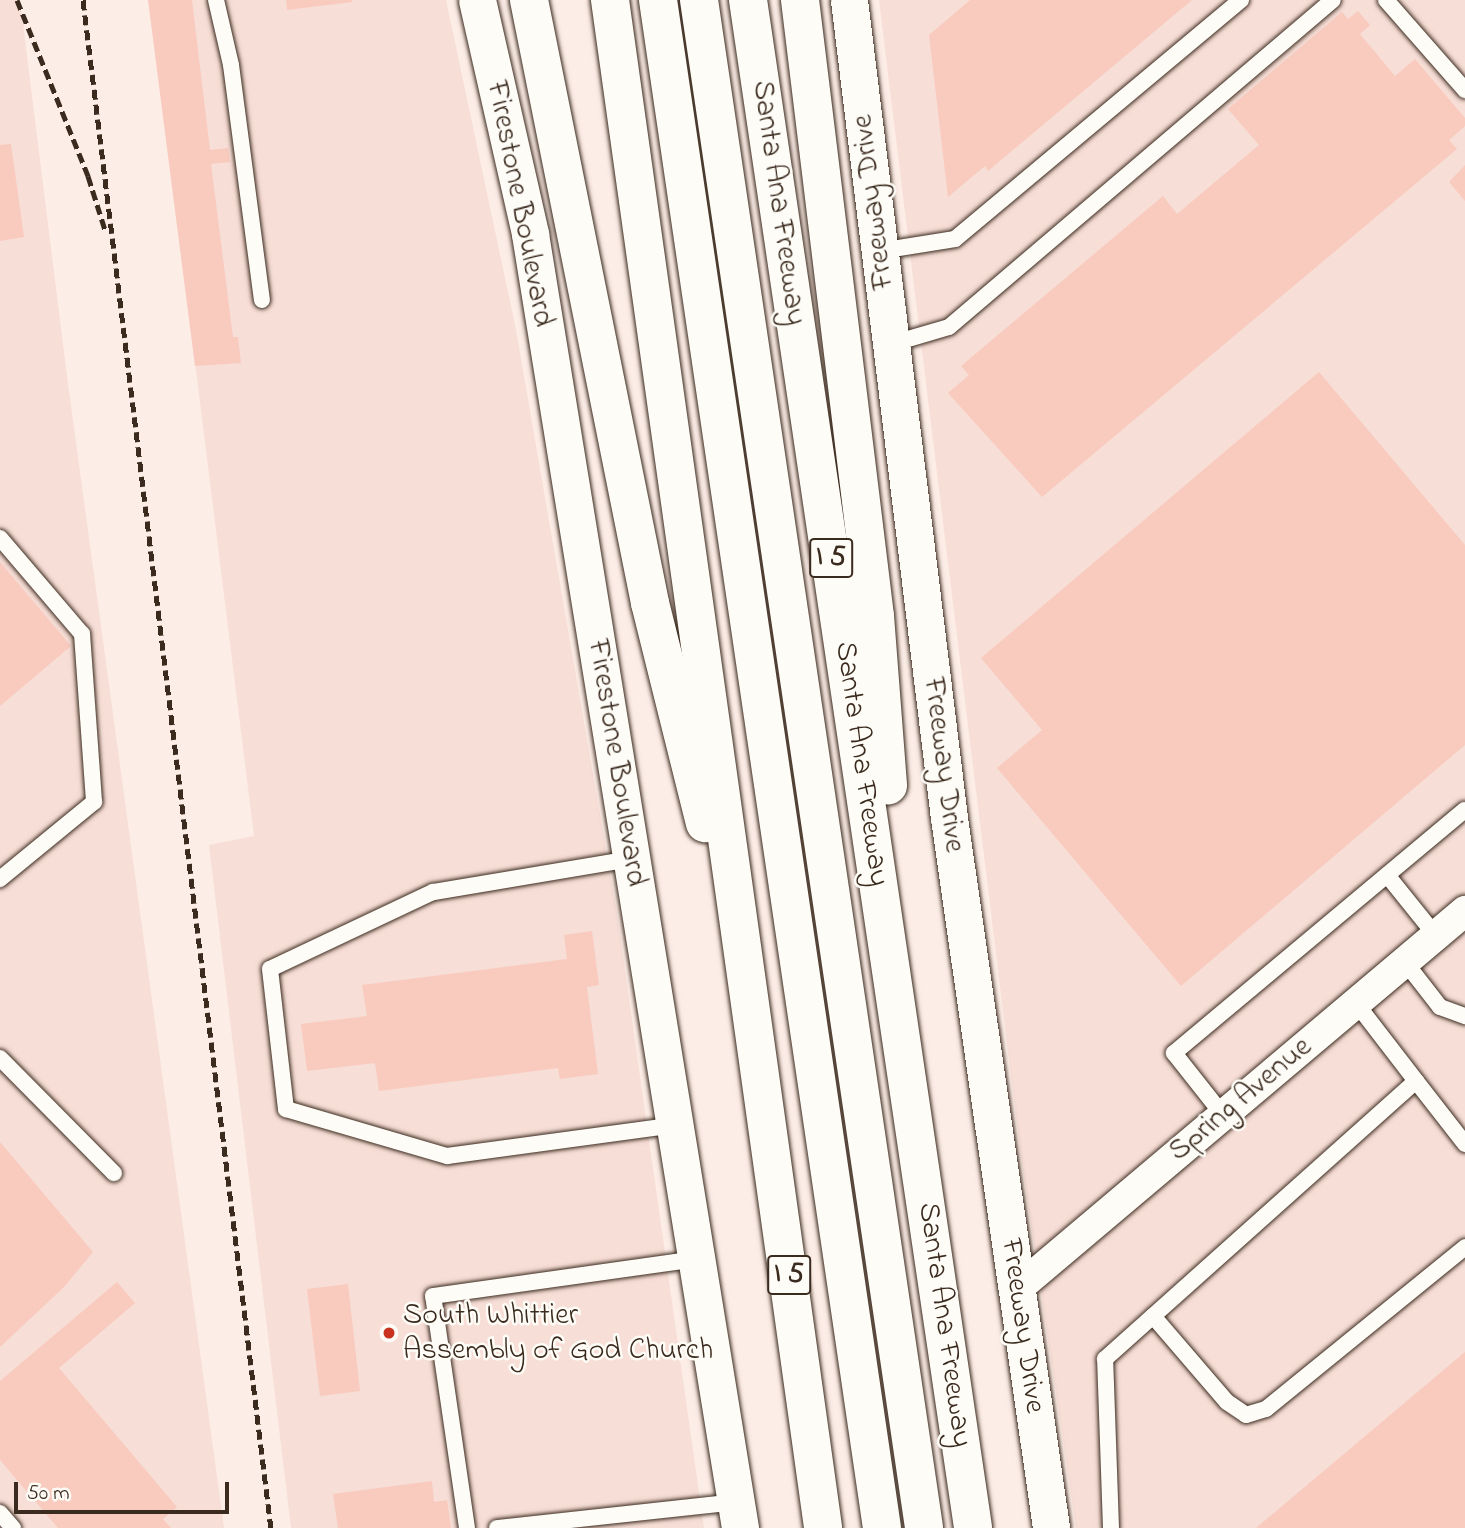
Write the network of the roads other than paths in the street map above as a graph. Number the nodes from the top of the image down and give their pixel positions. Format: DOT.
graph roads {
  1 [pos="216,0"];
  2 [pos="477,0"];
  3 [pos="529,0"];
  4 [pos="610,0"];
  5 [pos="658,0"];
  6 [pos="699,0"];
  7 [pos="748,0"];
  8 [pos="800,0"];
  9 [pos="849,0"];
  10 [pos="1241,0"];
  11 [pos="1333,0"];
  12 [pos="1386,0"];
  13 [pos="1465,90"];
  14 [pos="880,251"];
  15 [pos="262,300"];
  16 [pos="891,344"];
  17 [pos="0,538"];
  18 [pos="1465,810"];
  19 [pos="631,859"];
  20 [pos="1387,875"];
  21 [pos="0,879"];
  22 [pos="1465,911"];
  23 [pos="1436,936"];
  24 [pos="1405,962"];
  25 [pos="1356,1003"];
  26 [pos="1465,1016"];
  27 [pos="754,1022"];
  28 [pos="0,1058"];
  29 [pos="1416,1081"];
  30 [pos="1223,1115"];
  31 [pos="913,1116"];
  32 [pos="675,1125"];
  33 [pos="1465,1144"];
  34 [pos="114,1174"];
  35 [pos="1465,1247"];
  36 [pos="696,1259"];
  37 [pos="1016,1290"];
  38 [pos="1153,1316"];
  39 [pos="0,1513"];
  40 [pos="738,1515"];
  41 [pos="13,1528"];
  42 [pos="467,1528"];
  43 [pos="497,1528"];
  44 [pos="823,1528"];
  45 [pos="882,1528"];
  46 [pos="924,1528"];
  47 [pos="974,1528"];
  48 [pos="1051,1528"];
  49 [pos="1111,1528"];
  1 -- 15 [label="lane"];
  2 -- 19 [label="street, Firestone Boulevard"];
  3 -- 27 [label="highway"];
  4 -- 27 [label="highway, I 5"];
  5 -- 45 [label="highway"];
  6 -- 46 [label="highway"];
  7 -- 31 [label="highway, Santa Ana Freeway / I 5"];
  8 -- 31 [label="highway"];
  9 -- 14 [label="street, Freeway Drive"];
  10 -- 14 [label="lane"];
  11 -- 16 [label="lane"];
  12 -- 13 [label="lane"];
  14 -- 16 [label="street, Freeway Drive"];
  16 -- 37 [label="street, Freeway Drive"];
  17 -- 21 [label="lane"];
  18 -- 20 [label="lane"];
  19 -- 32 [label="street, Firestone Boulevard"];
  19 -- 32 [label="lane"];
  20 -- 23 [label="lane"];
  20 -- 30 [label="lane"];
  22 -- 23 [label="street, Spring Avenue"];
  23 -- 24 [label="street, Spring Avenue"];
  24 -- 25 [label="street, Spring Avenue"];
  24 -- 26 [label="lane"];
  25 -- 29 [label="lane"];
  25 -- 30 [label="street, Spring Avenue"];
  27 -- 44 [label="highway, I 5"];
  28 -- 34 [label="lane"];
  29 -- 33 [label="lane"];
  29 -- 38 [label="lane"];
  30 -- 37 [label="street, Spring Avenue"];
  31 -- 47 [label="highway, Santa Ana Freeway / I 5"];
  32 -- 36 [label="street, Firestone Boulevard"];
  35 -- 38 [label="lane"];
  36 -- 40 [label="street, Firestone Boulevard"];
  36 -- 42 [label="lane"];
  37 -- 48 [label="street, Freeway Drive"];
  38 -- 49 [label="lane"];
  39 -- 41 [label="lane"];
  40 -- 43 [label="lane"];
}
